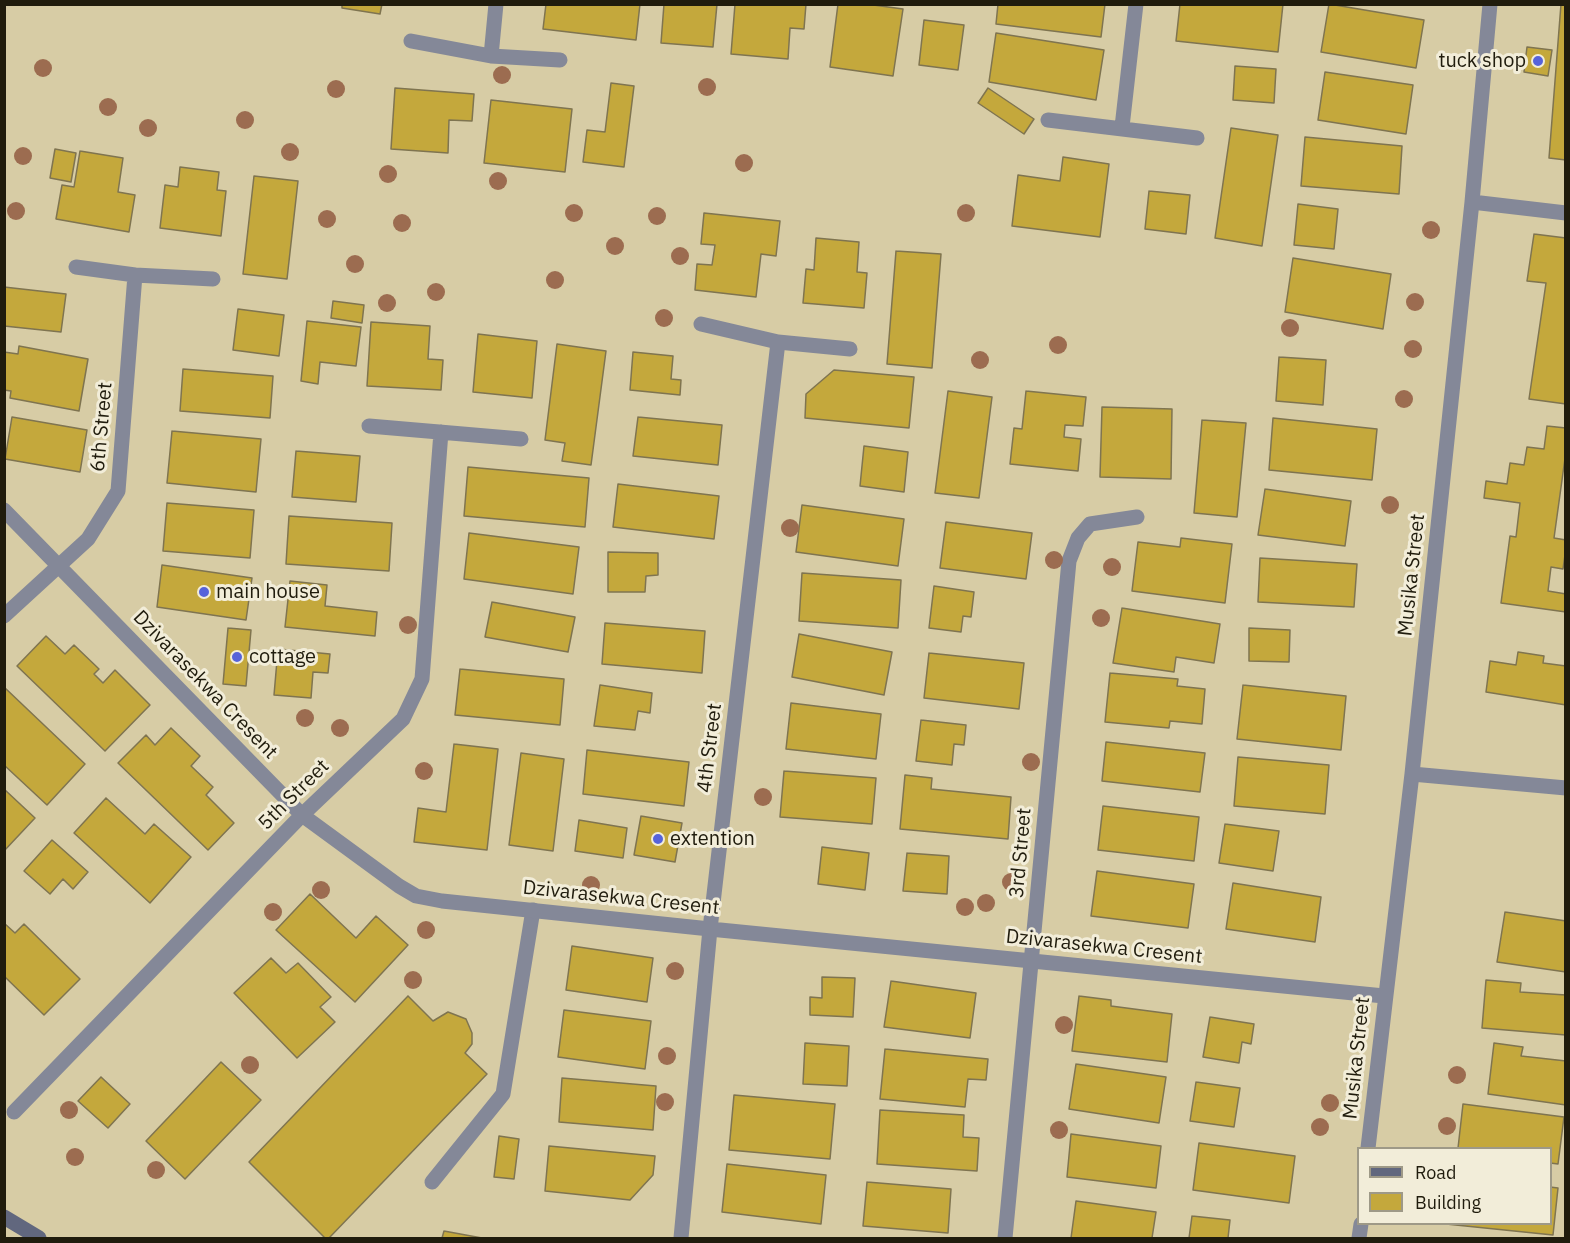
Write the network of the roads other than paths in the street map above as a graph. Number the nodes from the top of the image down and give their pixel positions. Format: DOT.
graph roads {
  1 [pos="496,4"];
  2 [pos="1136,4"];
  3 [pos="1490,4"];
  4 [pos="411,41"];
  5 [pos="491,56"];
  6 [pos="560,60"];
  7 [pos="1048,120"];
  8 [pos="1122,127"];
  9 [pos="1197,138"];
  10 [pos="1472,202"];
  11 [pos="1566,213"];
  12 [pos="76,267"];
  13 [pos="135,275"];
  14 [pos="213,279"];
  15 [pos="701,324"];
  16 [pos="778,342"];
  17 [pos="850,349"];
  18 [pos="369,426"];
  19 [pos="441,432"];
  20 [pos="521,439"];
  21 [pos="4,510"];
  22 [pos="1137,517"];
  23 [pos="59,565"];
  24 [pos="4,616"];
  25 [pos="1412,774"];
  26 [pos="1566,788"];
  27 [pos="302,815"];
  28 [pos="533,910"];
  29 [pos="710,929"];
  30 [pos="1032,961"];
  31 [pos="1384,996"];
  32 [pos="14,1112"];
  33 [pos="1368,1147"];
  34 [pos="432,1182"];
  35 [pos="4,1217"];
  36 [pos="39,1239"];
  37 [pos="681,1239"];
  38 [pos="1005,1239"];
  1 -- 5 [label="street"];
  2 -- 8 [label="street"];
  3 -- 10 [label="street, Musika Street"];
  4 -- 5 [label="street"];
  5 -- 6 [label="street"];
  7 -- 8 [label="street"];
  8 -- 9 [label="street"];
  10 -- 11 [label="street"];
  10 -- 25 [label="street, Musika Street"];
  12 -- 13 [label="street"];
  13 -- 14 [label="street"];
  13 -- 23 [label="street, 6th Street"];
  15 -- 16 [label="street"];
  16 -- 17 [label="street"];
  16 -- 29 [label="street, 4th Street"];
  18 -- 19 [label="street"];
  19 -- 20 [label="street"];
  19 -- 27 [label="street, 5th Street"];
  21 -- 23 [label="street, Dzivarasekwa Cresent"];
  22 -- 30 [label="street, 3rd Street"];
  23 -- 24 [label="street, 6th Street"];
  23 -- 27 [label="street, Dzivarasekwa Cresent"];
  25 -- 26 [label="street"];
  25 -- 31 [label="street, Musika Street"];
  27 -- 28 [label="street, Dzivarasekwa Cresent"];
  27 -- 32 [label="street, 5th Street"];
  28 -- 29 [label="street, Dzivarasekwa Cresent"];
  28 -- 34 [label="street"];
  29 -- 30 [label="street, Dzivarasekwa Cresent"];
  29 -- 37 [label="street, 4th Street"];
  30 -- 31 [label="street, Dzivarasekwa Cresent"];
  30 -- 38 [label="street, 3rd Street"];
  31 -- 33 [label="street, Musika Street"];
  35 -- 36 [label="street"];
}
